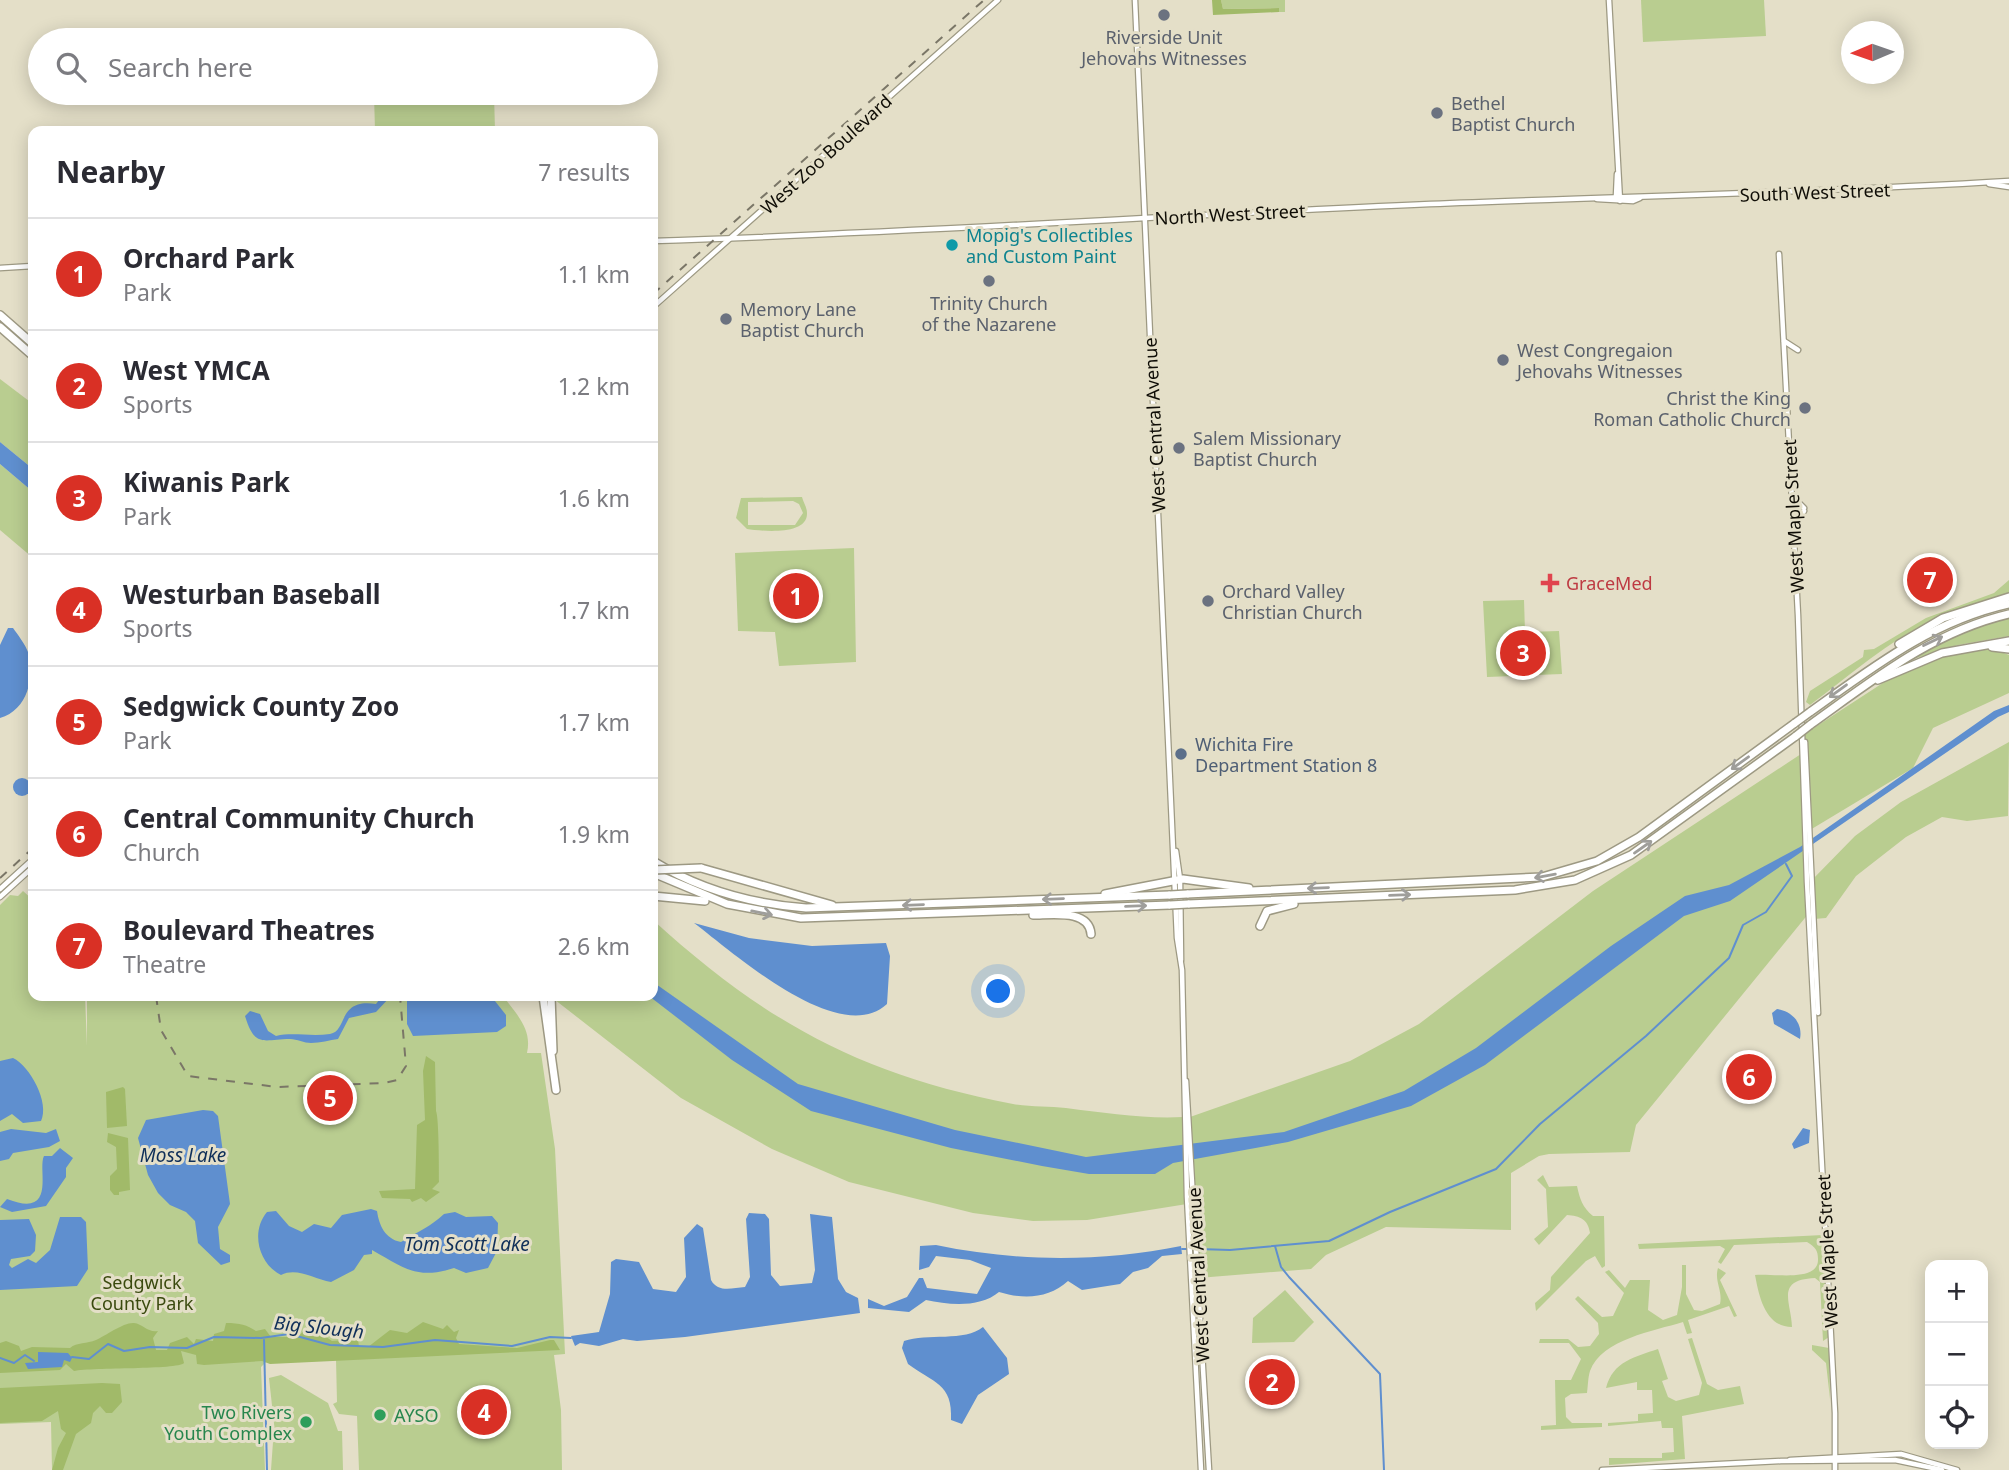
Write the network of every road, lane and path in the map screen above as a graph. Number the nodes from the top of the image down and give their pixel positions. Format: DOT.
graph roads {
  1 [pos="998,0"];
  2 [pos="1135,0"];
  3 [pos="1609,0"];
  4 [pos="2009,181"];
  5 [pos="1988,184"];
  6 [pos="2009,187"];
  7 [pos="1618,198"];
  8 [pos="1145,218"];
  9 [pos="730,239"];
  10 [pos="658,241"];
  11 [pos="1779,254"];
  12 [pos="28,266"];
  13 [pos="0,268"];
  14 [pos="658,303"];
  15 [pos="0,315"];
  16 [pos="0,327"];
  17 [pos="28,340"];
  18 [pos="1784,340"];
  19 [pos="1798,350"];
  20 [pos="28,352"];
  21 [pos="1791,492"];
  22 [pos="1793,528"];
  23 [pos="2009,597"];
  24 [pos="2009,604"];
  25 [pos="2009,614"];
  26 [pos="2009,641"];
  27 [pos="2009,649"];
  28 [pos="1956,650"];
  29 [pos="1866,671"];
  30 [pos="1836,706"];
  31 [pos="1800,736"];
  32 [pos="28,864"];
  33 [pos="658,864"];
  34 [pos="658,871"];
  35 [pos="28,872"];
  36 [pos="658,873"];
  37 [pos="1178,879"];
  38 [pos="0,890"];
  39 [pos="1267,891"];
  40 [pos="658,896"];
  41 [pos="0,897"];
  42 [pos="1075,898"];
  43 [pos="1332,898"];
  44 [pos="727,904"];
  45 [pos="854,908"];
  46 [pos="994,912"];
  47 [pos="1260,926"];
  48 [pos="1091,934"];
  49 [pos="545,1001"];
  50 [pos="551,1001"];
  51 [pos="550,1042"];
  52 [pos="1193,1257"];
  53 [pos="1914,1459"];
  54 [pos="1837,1464"];
  55 [pos="1201,1470"];
  56 [pos="1209,1470"];
  57 [pos="1602,1470"];
  58 [pos="1942,1470"];
  59 [pos="1957,1470"];
  1 -- 9 [label="main road, West Zoo Boulevard"];
  2 -- 8 [label="main road, West Central Avenue"];
  3 -- 7 [label="main road"];
  4 -- 5 [label="main road, South West Street"];
  5 -- 6 [label="main road, South West Street"];
  5 -- 7 [label="main road, South West Street"];
  7 -- 8 [label="main road, North West Street"];
  8 -- 9 [label="main road, North West Street"];
  8 -- 37 [label="main road, West Central Avenue"];
  9 -- 10 [label="main road, North West Street"];
  9 -- 14 [label="main road, West Zoo Boulevard"];
  11 -- 18 [label="main road, West Maple Street"];
  12 -- 13 [label="main road"];
  15 -- 17 [label="highway"];
  16 -- 20 [label="highway"];
  18 -- 19 [label="main road"];
  18 -- 21 [label="main road, West Maple Street"];
  21 -- 22 [label="main road, West Maple Street"];
  21 -- 22 [label="main road"];
  22 -- 31 [label="main road, West Maple Street"];
  23 -- 29 [label="highway"];
  24 -- 29 [label="highway"];
  30 -- 25 [label="highway, one-way"];
  26 -- 28 [label="highway"];
  27 -- 28 [label="highway"];
  28 -- 30 [label="highway"];
  29 -- 39 [label="highway, one-way, bridge"];
  30 -- 31 [label="highway, bridge"];
  43 -- 31 [label="highway, one-way"];
  31 -- 54 [label="main road, West Maple Street"];
  32 -- 38 [label="main road"];
  33 -- 45 [label="highway"];
  34 -- 45 [label="highway, bridge"];
  35 -- 41 [label="main road"];
  36 -- 44 [label="highway"];
  37 -- 39 [label="highway"];
  37 -- 42 [label="highway"];
  37 -- 52 [label="main road, West Central Avenue"];
  39 -- 42 [label="highway, bridge"];
  40 -- 44 [label="highway"];
  42 -- 45 [label="highway, one-way"];
  46 -- 43 [label="highway, one-way, bridge"];
  43 -- 47 [label="highway"];
  44 -- 46 [label="highway, one-way"];
  46 -- 48 [label="highway"];
  49 -- 51 [label="highway"];
  50 -- 51 [label="highway"];
  51 -- 51 [label="highway"];
  52 -- 55 [label="main road, West Central Avenue"];
  52 -- 56 [label="main road, West Central Avenue"];
  53 -- 54 [label="main road"];
  53 -- 58 [label="main road"];
  53 -- 59 [label="main road"];
  54 -- 57 [label="main road"];
}
